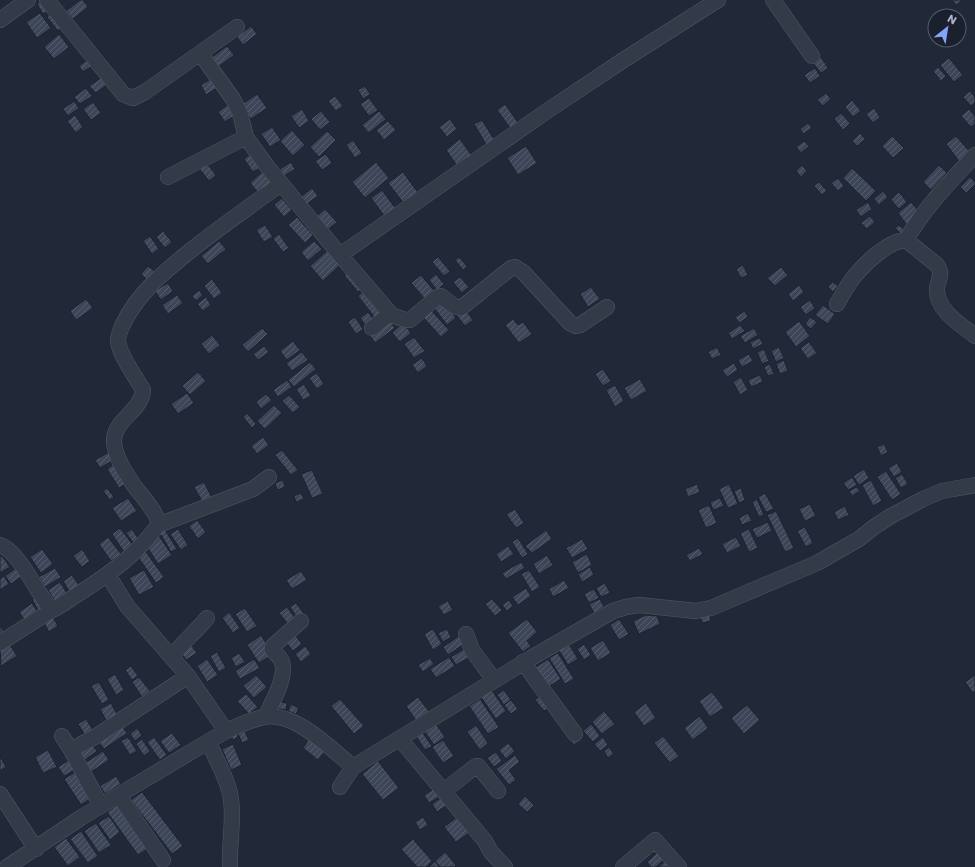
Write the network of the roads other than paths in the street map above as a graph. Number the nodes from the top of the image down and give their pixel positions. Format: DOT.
graph roads {
  1 [pos="28,0"];
  2 [pos="47,0"];
  3 [pos="718,0"];
  4 [pos="773,0"];
  5 [pos="0,20"];
  6 [pos="237,27"];
  7 [pos="200,53"];
  8 [pos="812,56"];
  9 [pos="246,137"];
  10 [pos="975,155"];
  11 [pos="168,177"];
  12 [pos="281,184"];
  13 [pos="906,240"];
  14 [pos="340,256"];
  15 [pos="837,304"];
  16 [pos="607,307"];
  17 [pos="388,314"];
  18 [pos="372,328"];
  19 [pos="975,336"];
  20 [pos="269,477"];
  21 [pos="975,485"];
  22 [pos="158,525"];
  23 [pos="0,545"];
  24 [pos="108,575"];
  25 [pos="52,610"];
  26 [pos="207,618"];
  27 [pos="301,621"];
  28 [pos="466,634"];
  29 [pos="0,643"];
  30 [pos="172,657"];
  31 [pos="523,662"];
  32 [pos="188,676"];
  33 [pos="494,680"];
  34 [pos="265,717"];
  35 [pos="226,731"];
  36 [pos="575,734"];
  37 [pos="62,736"];
  38 [pos="400,739"];
  39 [pos="208,742"];
  40 [pos="71,750"];
  41 [pos="353,767"];
  42 [pos="340,787"];
  43 [pos="444,791"];
  44 [pos="498,791"];
  45 [pos="0,794"];
  46 [pos="119,796"];
  47 [pos="101,806"];
  48 [pos="36,849"];
  49 [pos="162,860"];
  50 [pos="7,867"];
  51 [pos="230,867"];
  52 [pos="505,867"];
  53 [pos="623,867"];
  54 [pos="680,867"];
  1 -- 5 [label="street"];
  2 -- 7 [label="street"];
  3 -- 14 [label="street"];
  4 -- 8 [label="street"];
  6 -- 7 [label="street"];
  7 -- 9 [label="street"];
  9 -- 11 [label="street"];
  9 -- 12 [label="street"];
  10 -- 13 [label="street"];
  12 -- 14 [label="street"];
  12 -- 22 [label="street"];
  13 -- 15 [label="street"];
  13 -- 19 [label="street"];
  14 -- 17 [label="street"];
  16 -- 17 [label="street"];
  17 -- 18 [label="street"];
  20 -- 22 [label="street"];
  21 -- 31 [label="street"];
  22 -- 24 [label="street"];
  23 -- 25 [label="street"];
  24 -- 25 [label="street"];
  24 -- 30 [label="street"];
  25 -- 29 [label="street"];
  26 -- 30 [label="street"];
  27 -- 34 [label="street"];
  28 -- 33 [label="street"];
  30 -- 32 [label="street"];
  31 -- 33 [label="street"];
  31 -- 36 [label="street"];
  32 -- 35 [label="street"];
  32 -- 40 [label="street"];
  33 -- 38 [label="street"];
  34 -- 35 [label="street"];
  34 -- 41 [label="street"];
  35 -- 39 [label="street"];
  37 -- 40 [label="street"];
  38 -- 41 [label="street"];
  38 -- 43 [label="street"];
  39 -- 46 [label="street"];
  39 -- 51 [label="street"];
  40 -- 47 [label="street"];
  41 -- 42 [label="street"];
  43 -- 44 [label="street"];
  43 -- 52 [label="street"];
  45 -- 48 [label="street"];
  46 -- 47 [label="street"];
  46 -- 49 [label="street"];
  47 -- 48 [label="street"];
  48 -- 50 [label="street"];
  53 -- 54 [label="street"];
}
